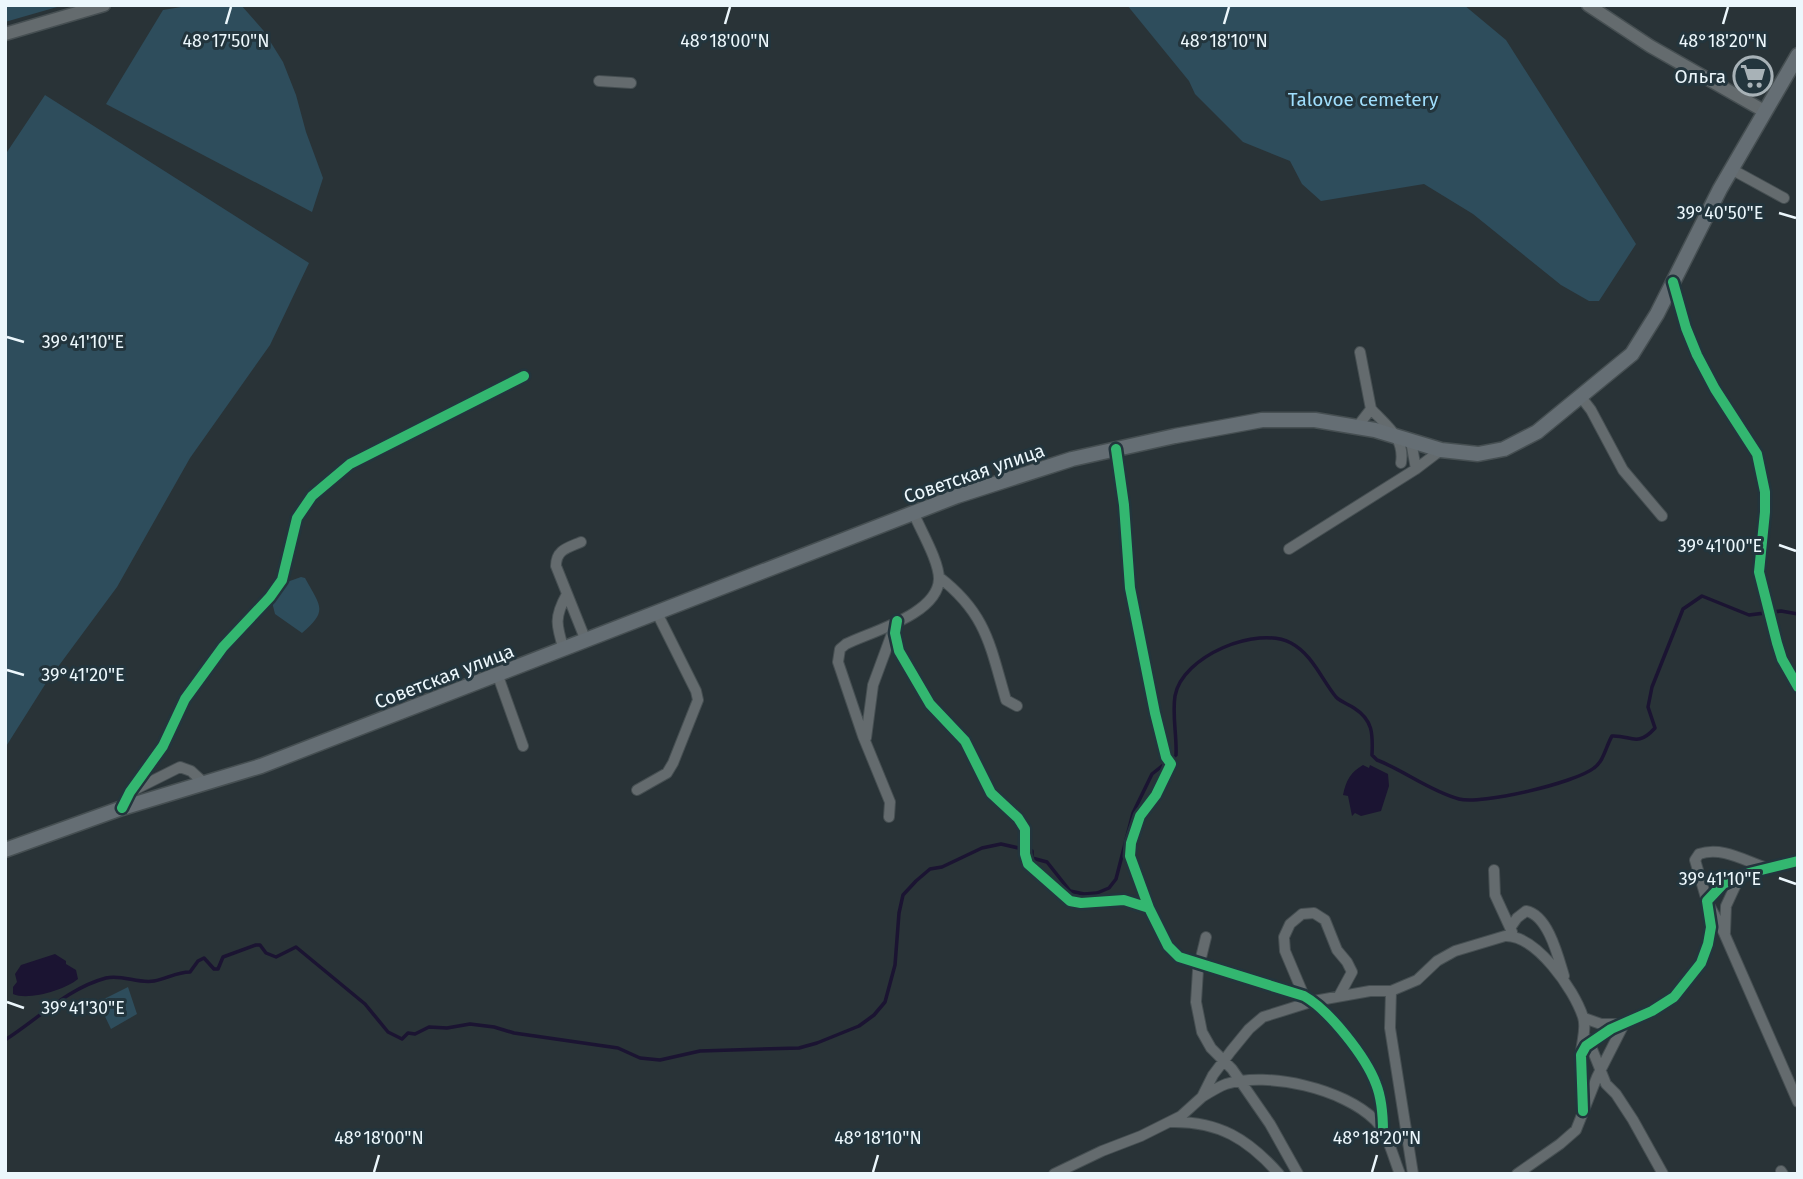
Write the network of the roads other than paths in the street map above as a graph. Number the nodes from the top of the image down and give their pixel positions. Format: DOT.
graph roads {
  1 [pos="104,5"];
  2 [pos="1588,5"];
  3 [pos="5,34"];
  4 [pos="1798,55"];
  5 [pos="599,81"];
  6 [pos="631,83"];
  7 [pos="1764,111"];
  8 [pos="1731,169"];
  9 [pos="1784,198"];
  10 [pos="1673,282"];
  11 [pos="1360,352"];
  12 [pos="524,376"];
  13 [pos="1581,397"];
  14 [pos="1371,409"];
  15 [pos="1357,426"];
  16 [pos="1405,439"];
  17 [pos="1116,449"];
  18 [pos="1441,450"];
  19 [pos="1401,463"];
  20 [pos="1416,469"];
  21 [pos="914,514"];
  22 [pos="1662,516"];
  23 [pos="581,542"];
  24 [pos="1289,549"];
  25 [pos="939,578"];
  26 [pos="566,594"];
  27 [pos="657,613"];
  28 [pos="897,621"];
  29 [pos="586,641"];
  30 [pos="564,650"];
  31 [pos="498,676"];
  32 [pos="1798,687"];
  33 [pos="1017,706"];
  34 [pos="866,743"];
  35 [pos="523,746"];
  36 [pos="159,752"];
  37 [pos="170,770"];
  38 [pos="204,783"];
  39 [pos="637,790"];
  40 [pos="130,792"];
  41 [pos="122,808"];
  42 [pos="889,817"];
  43 [pos="5,850"];
  44 [pos="1798,861"];
  45 [pos="1767,868"];
  46 [pos="1494,870"];
  47 [pos="1738,880"];
  48 [pos="1707,901"];
  49 [pos="1149,908"];
  50 [pos="1512,932"];
  51 [pos="1724,933"];
  52 [pos="1206,937"];
  53 [pos="1200,964"];
  54 [pos="1566,983"];
  55 [pos="1391,991"];
  56 [pos="1339,996"];
  57 [pos="1309,999"];
  58 [pos="1584,1018"];
  59 [pos="1624,1024"];
  60 [pos="1587,1037"];
  61 [pos="1224,1060"];
  62 [pos="1599,1072"];
  63 [pos="1240,1082"];
  64 [pos="1202,1097"];
  65 [pos="1798,1102"];
  66 [pos="1583,1111"];
  67 [pos="1171,1122"];
  68 [pos="1383,1132"];
  69 [pos="1071,1170"];
  70 [pos="1054,1174"];
  71 [pos="1279,1174"];
  72 [pos="1298,1174"];
  73 [pos="1400,1174"];
  74 [pos="1413,1174"];
  75 [pos="1517,1174"];
  76 [pos="1663,1174"];
  1 -- 3 [label="street"];
  2 -- 7 [label="street"];
  4 -- 7 [label="main road, Советская улица"];
  5 -- 6 [label="street"];
  7 -- 8 [label="main road, Советская улица"];
  8 -- 9 [label="street"];
  8 -- 10 [label="main road, Советская улица"];
  10 -- 13 [label="main road, Советская улица"];
  10 -- 32 [label="street"];
  11 -- 14 [label="street"];
  12 -- 36 [label="street"];
  13 -- 18 [label="main road, Советская улица"];
  13 -- 22 [label="street"];
  14 -- 15 [label="street"];
  14 -- 16 [label="street"];
  15 -- 16 [label="main road, Советская улица"];
  15 -- 17 [label="main road, Советская улица"];
  16 -- 18 [label="main road, Советская улица"];
  16 -- 19 [label="street"];
  16 -- 20 [label="street"];
  17 -- 21 [label="main road, Советская улица"];
  17 -- 49 [label="street"];
  18 -- 20 [label="street"];
  20 -- 24 [label="street"];
  21 -- 25 [label="street"];
  21 -- 27 [label="main road, Советская улица"];
  23 -- 26 [label="street"];
  25 -- 28 [label="street"];
  25 -- 33 [label="street"];
  26 -- 29 [label="street"];
  26 -- 30 [label="street"];
  27 -- 29 [label="main road, Советская улица"];
  27 -- 39 [label="street"];
  28 -- 34 [label="street"];
  28 -- 34 [label="street"];
  28 -- 49 [label="street"];
  29 -- 30 [label="main road, Советская улица"];
  30 -- 31 [label="main road, Советская улица"];
  31 -- 35 [label="street"];
  31 -- 38 [label="main road, Советская улица"];
  34 -- 42 [label="street"];
  36 -- 37 [label="street"];
  36 -- 40 [label="street"];
  37 -- 38 [label="street"];
  37 -- 40 [label="street"];
  38 -- 41 [label="main road, Советская улица"];
  40 -- 41 [label="street"];
  41 -- 43 [label="main road, Советская улица"];
  44 -- 45 [label="street"];
  45 -- 47 [label="street"];
  45 -- 48 [label="street"];
  46 -- 50 [label="street"];
  47 -- 48 [label="street"];
  47 -- 51 [label="street"];
  48 -- 51 [label="street"];
  48 -- 59 [label="street"];
  49 -- 53 [label="street"];
  50 -- 54 [label="street"];
  50 -- 54 [label="street"];
  50 -- 55 [label="street"];
  51 -- 65 [label="street"];
  52 -- 53 [label="street"];
  53 -- 57 [label="street"];
  53 -- 61 [label="street"];
  54 -- 58 [label="street"];
  55 -- 56 [label="street"];
  55 -- 74 [label="street"];
  56 -- 57 [label="street"];
  56 -- 57 [label="street"];
  57 -- 61 [label="street"];
  57 -- 68 [label="street"];
  58 -- 59 [label="street"];
  58 -- 60 [label="street"];
  59 -- 60 [label="street"];
  59 -- 62 [label="street"];
  60 -- 62 [label="street"];
  60 -- 66 [label="street"];
  61 -- 63 [label="street"];
  61 -- 64 [label="street"];
  62 -- 66 [label="street"];
  62 -- 76 [label="street"];
  63 -- 64 [label="street"];
  63 -- 68 [label="street"];
  63 -- 72 [label="street"];
  64 -- 67 [label="street"];
  66 -- 75 [label="street"];
  67 -- 69 [label="street"];
  67 -- 71 [label="street"];
  68 -- 73 [label="street"];
  69 -- 70 [label="street"];
}
